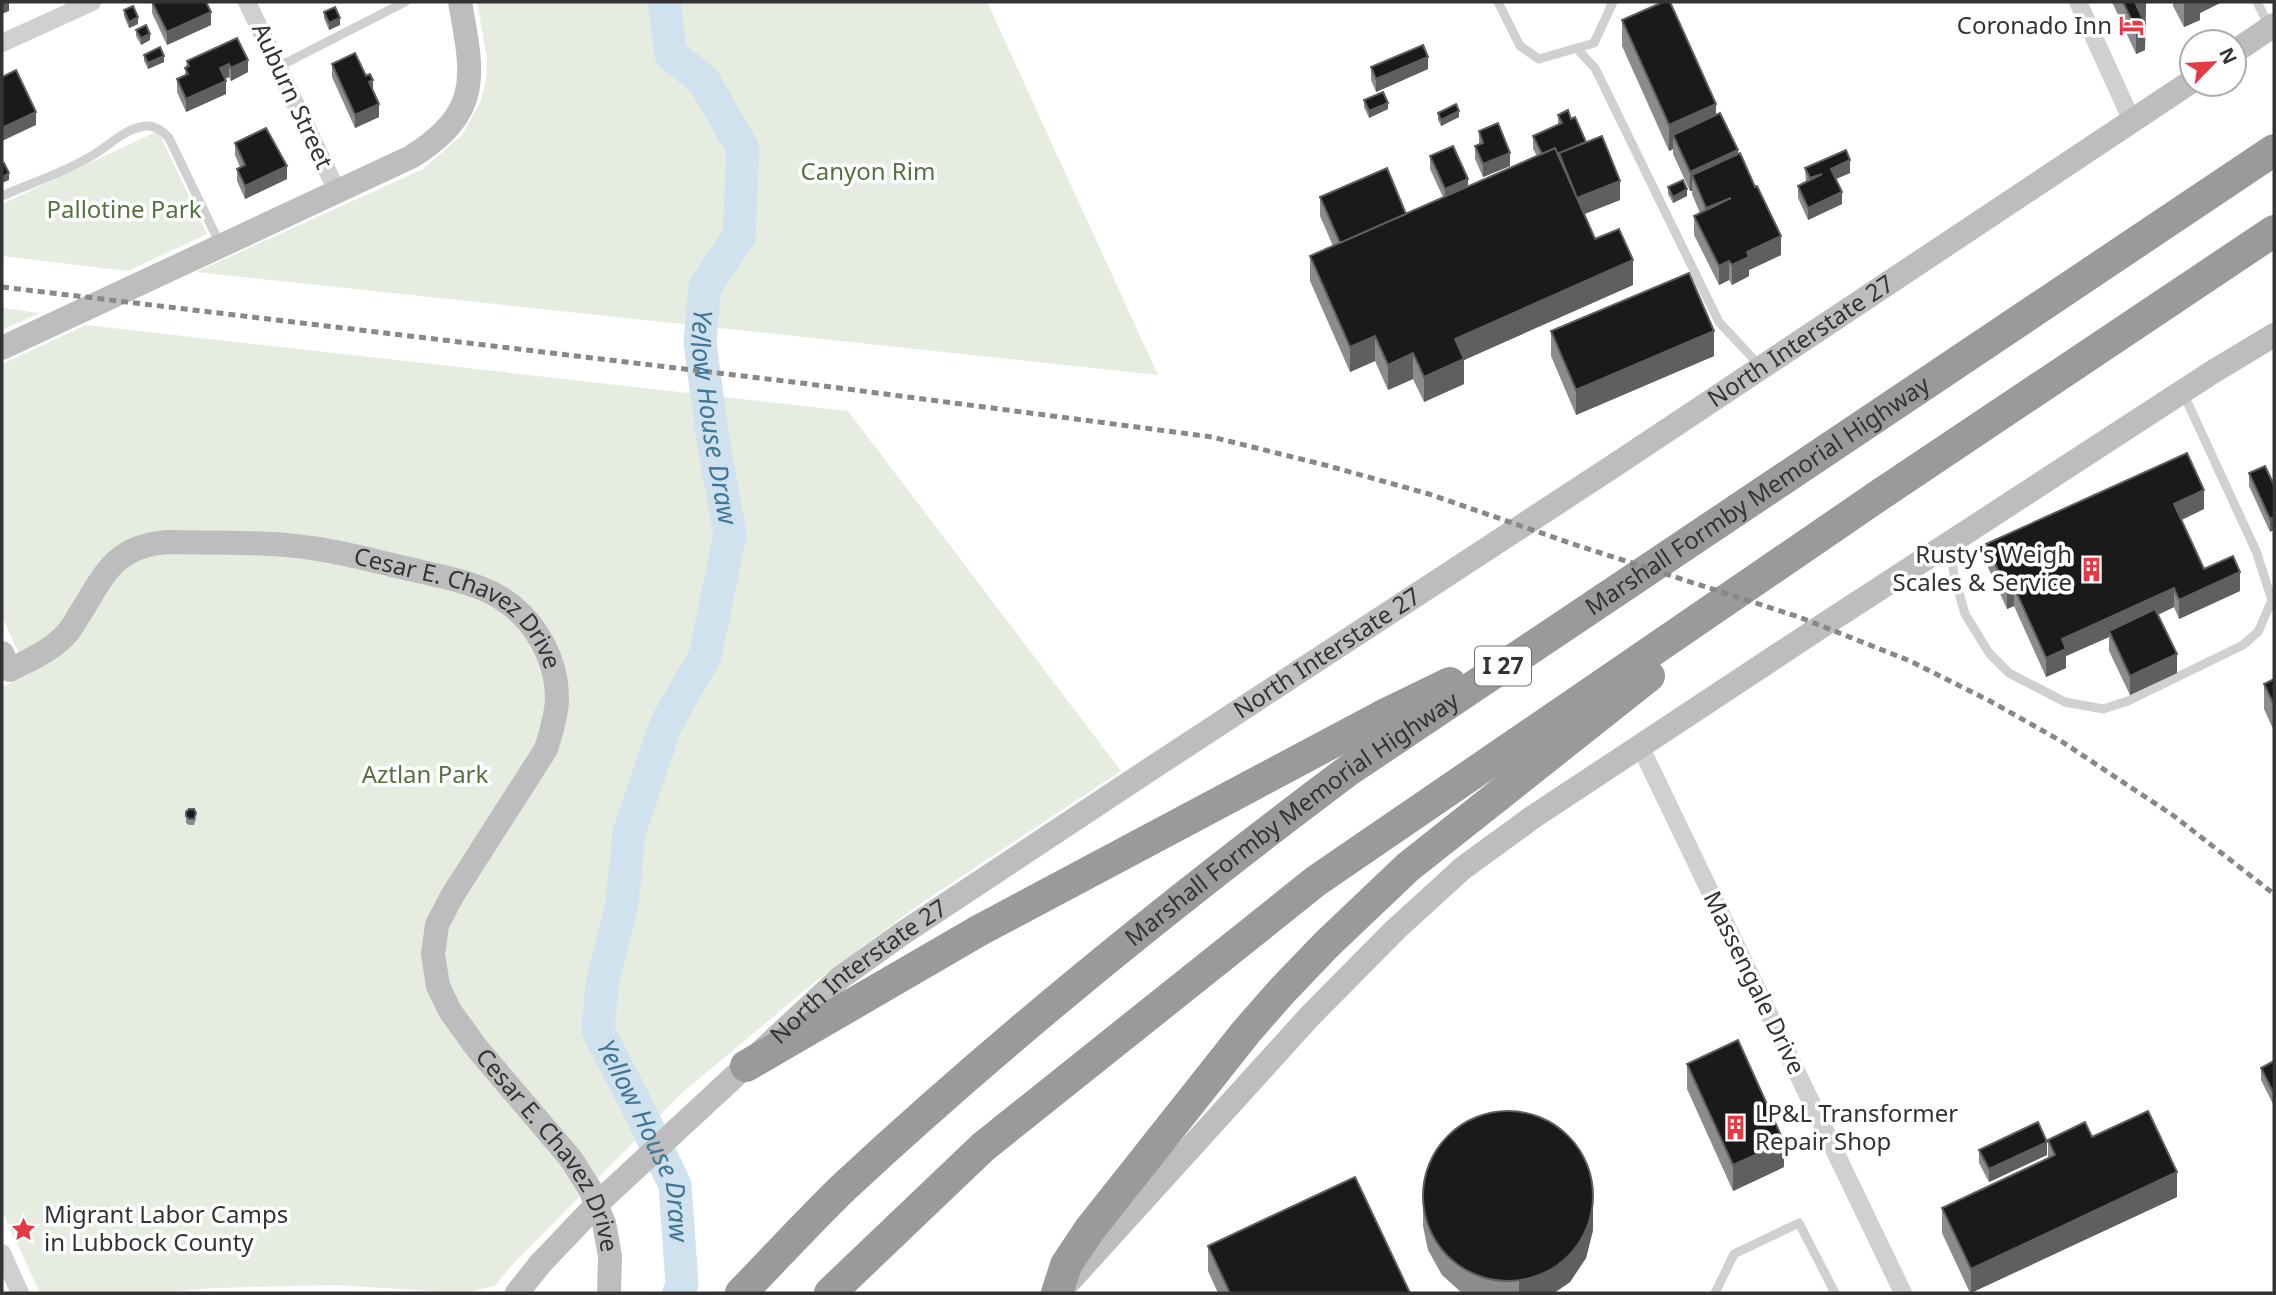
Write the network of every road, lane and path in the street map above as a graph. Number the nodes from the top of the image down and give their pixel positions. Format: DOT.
graph roads {
  1 [pos="92,2"];
  2 [pos="247,2"];
  3 [pos="405,2"];
  4 [pos="460,2"];
  5 [pos="1498,2"];
  6 [pos="1614,2"];
  7 [pos="2078,2"];
  8 [pos="2257,2"];
  9 [pos="2272,27"];
  10 [pos="2,43"];
  11 [pos="2248,43"];
  12 [pos="1577,49"];
  13 [pos="278,67"];
  14 [pos="2178,90"];
  15 [pos="2132,121"];
  16 [pos="2274,150"];
  17 [pos="337,191"];
  18 [pos="2,197"];
  19 [pos="2274,231"];
  20 [pos="221,245"];
  21 [pos="2274,335"];
  22 [pos="2,348"];
  23 [pos="1762,368"];
  24 [pos="2182,392"];
  25 [pos="1871,502"];
  26 [pos="1950,543"];
  27 [pos="1528,649"];
  28 [pos="4,665"];
  29 [pos="1641,748"];
  30 [pos="746,1066"];
  31 [pos="2,1253"];
  32 [pos="20,1293"];
  33 [pos="517,1293"];
  34 [pos="609,1293"];
  35 [pos="741,1293"];
  36 [pos="830,1293"];
  37 [pos="1058,1293"];
  38 [pos="1716,1293"];
  39 [pos="1835,1293"];
  40 [pos="1903,1293"];
  1 -- 10 [label="street"];
  2 -- 13 [label="street, Auburn Street"];
  3 -- 13 [label="lane"];
  4 -- 17 [label="main road"];
  5 -- 12 [label="lane"];
  6 -- 12 [label="lane"];
  7 -- 15 [label="street"];
  8 -- 9 [label="lane"];
  9 -- 11 [label="main road"];
  12 -- 23 [label="lane"];
  13 -- 17 [label="street, Auburn Street"];
  14 -- 15 [label="main road, North Interstate 27"];
  15 -- 23 [label="main road, North Interstate 27"];
  16 -- 27 [label="highway, Marshall Formby Memorial Highway / I 27"];
  17 -- 20 [label="main road"];
  18 -- 20 [label="lane"];
  19 -- 25 [label="highway"];
  20 -- 22 [label="main road"];
  21 -- 24 [label="main road"];
  23 -- 30 [label="main road, North Interstate 27"];
  24 -- 26 [label="main road"];
  24 -- 26 [label="lane"];
  25 -- 36 [label="highway"];
  25 -- 37 [label="highway"];
  26 -- 29 [label="main road"];
  27 -- 30 [label="highway"];
  27 -- 35 [label="highway, Marshall Formby Memorial Highway / I 27"];
  28 -- 34 [label="main road, Cesar E. Chavez Drive"];
  29 -- 37 [label="main road"];
  29 -- 40 [label="street, Massengale Drive"];
  30 -- 33 [label="main road, North Interstate 27, bridge"];
  31 -- 32 [label="street"];
  38 -- 39 [label="lane"];
}
